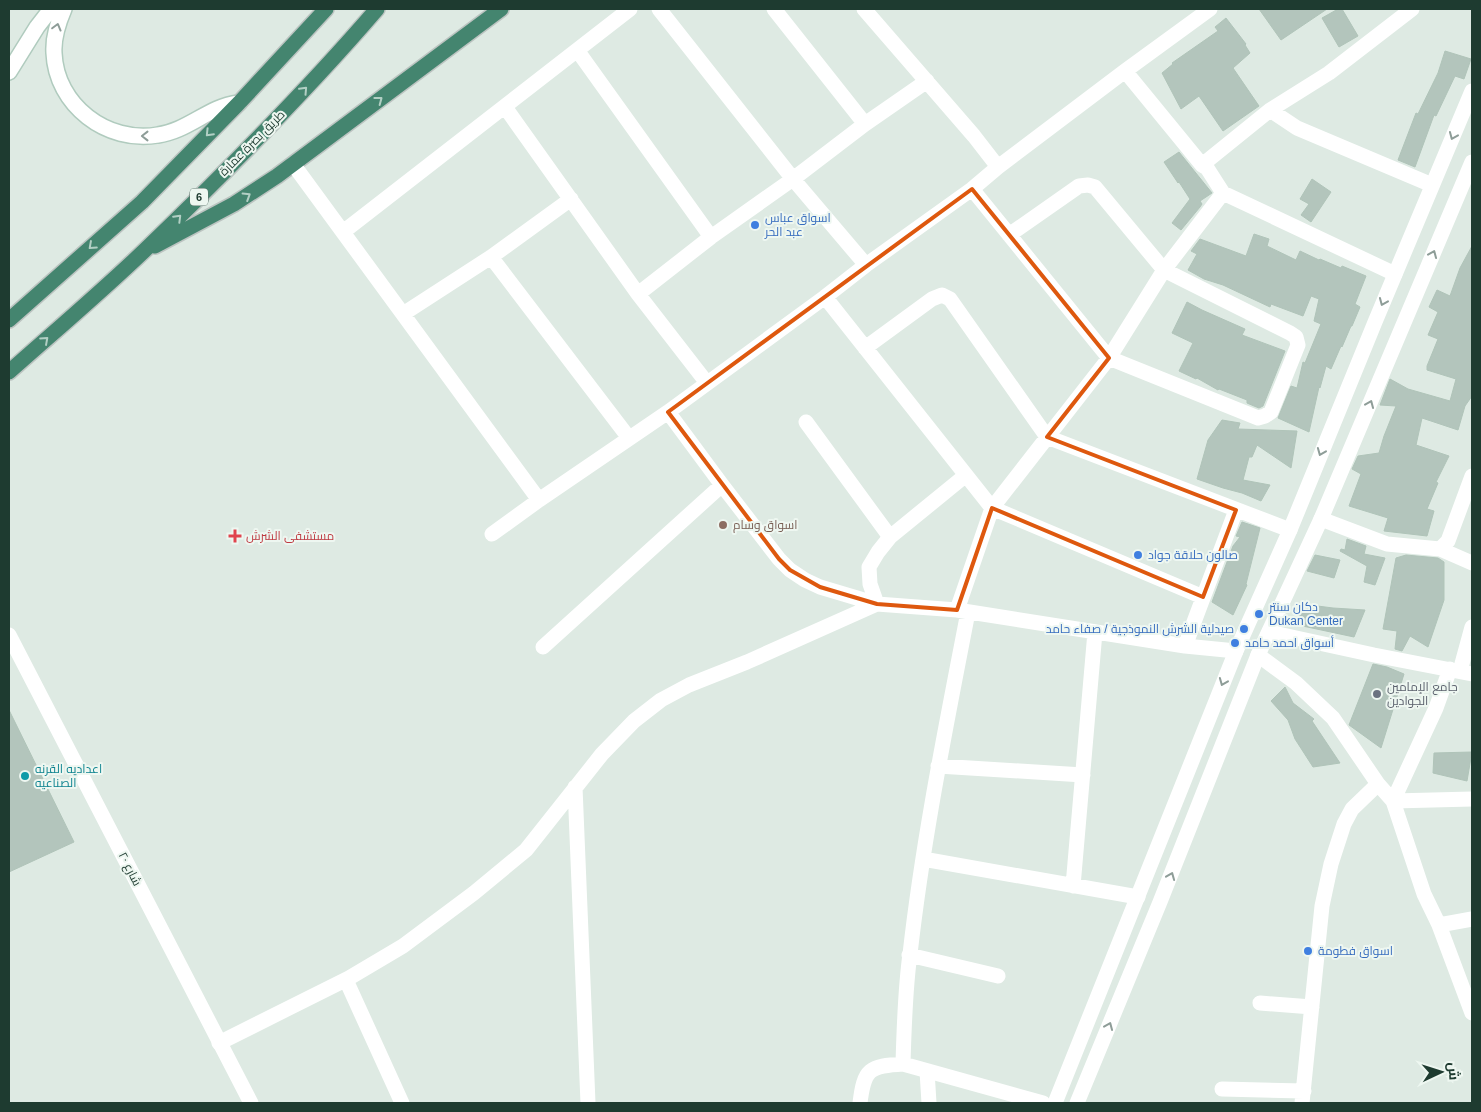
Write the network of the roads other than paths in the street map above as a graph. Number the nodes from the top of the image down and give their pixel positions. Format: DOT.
graph roads {
  1 [pos="51,9"];
  2 [pos="64,9"];
  3 [pos="326,9"];
  4 [pos="377,9"];
  5 [pos="501,9"];
  6 [pos="630,9"];
  7 [pos="659,9"];
  8 [pos="774,9"];
  9 [pos="864,9"];
  10 [pos="1210,9"];
  11 [pos="1412,9"];
  12 [pos="577,50"];
  13 [pos="1125,71"];
  14 [pos="9,72"];
  15 [pos="927,81"];
  16 [pos="1471,97"];
  17 [pos="239,102"];
  18 [pos="505,107"];
  19 [pos="1270,110"];
  20 [pos="865,124"];
  21 [pos="1472,162"];
  22 [pos="293,164"];
  23 [pos="1202,165"];
  24 [pos="998,168"];
  25 [pos="1469,177"];
  26 [pos="793,179"];
  27 [pos="1432,185"];
  28 [pos="972,189"];
  29 [pos="1223,193"];
  30 [pos="571,199"];
  31 [pos="343,232"];
  32 [pos="1009,235"];
  33 [pos="711,238"];
  34 [pos="143,252"];
  35 [pos="491,257"];
  36 [pos="866,265"];
  37 [pos="1164,270"];
  38 [pos="1395,274"];
  39 [pos="638,294"];
  40 [pos="825,297"];
  41 [pos="403,314"];
  42 [pos="9,320"];
  43 [pos="865,348"];
  44 [pos="1109,358"];
  45 [pos="9,372"];
  46 [pos="707,383"];
  47 [pos="668,412"];
  48 [pos="806,422"];
  49 [pos="1047,437"];
  50 [pos="629,438"];
  51 [pos="966,475"];
  52 [pos="1472,476"];
  53 [pos="722,485"];
  54 [pos="539,500"];
  55 [pos="992,508"];
  56 [pos="1236,510"];
  57 [pos="1321,519"];
  58 [pos="1290,530"];
  59 [pos="492,534"];
  60 [pos="890,537"];
  61 [pos="1440,549"];
  62 [pos="1278,555"];
  63 [pos="1472,563"];
  64 [pos="1300,564"];
  65 [pos="1203,597"];
  66 [pos="877,604"];
  67 [pos="962,611"];
  68 [pos="1472,627"];
  69 [pos="1095,632"];
  70 [pos="1269,632"];
  71 [pos="9,635"];
  72 [pos="543,646"];
  73 [pos="1185,646"];
  74 [pos="1236,651"];
  75 [pos="1258,655"];
  76 [pos="1461,671"];
  77 [pos="938,766"];
  78 [pos="1083,775"];
  79 [pos="1378,784"];
  80 [pos="575,787"];
  81 [pos="1472,799"];
  82 [pos="1393,801"];
  83 [pos="923,859"];
  84 [pos="1074,886"];
  85 [pos="1138,898"];
  86 [pos="1472,919"];
  87 [pos="1439,925"];
  88 [pos="909,955"];
  89 [pos="998,976"];
  90 [pos="346,980"];
  91 [pos="1260,1003"];
  92 [pos="1312,1007"];
  93 [pos="1472,1013"];
  94 [pos="220,1043"];
  95 [pos="1077,1048"];
  96 [pos="1097,1055"];
  97 [pos="902,1064"];
  98 [pos="927,1071"];
  99 [pos="1222,1089"];
  100 [pos="1303,1097"];
  101 [pos="251,1103"];
  102 [pos="402,1103"];
  103 [pos="588,1103"];
  104 [pos="860,1103"];
  105 [pos="928,1103"];
  106 [pos="1043,1103"];
  107 [pos="1055,1103"];
  108 [pos="1077,1103"];
  1 -- 14 [label="street"];
  17 -- 2 [label="street, one-way"];
  3 -- 17 [label="highway"];
  34 -- 4 [label="highway, طريق بصرة عمارة / 6, one-way"];
  22 -- 5 [label="highway, one-way"];
  6 -- 12 [label="street"];
  7 -- 26 [label="street"];
  8 -- 20 [label="street"];
  9 -- 15 [label="street"];
  10 -- 13 [label="street"];
  11 -- 19 [label="street"];
  12 -- 18 [label="street"];
  12 -- 33 [label="street"];
  13 -- 23 [label="street"];
  13 -- 24 [label="street"];
  15 -- 20 [label="street"];
  15 -- 24 [label="street"];
  16 -- 27 [label="street, one-way"];
  17 -- 42 [label="highway, one-way"];
  18 -- 30 [label="street"];
  18 -- 31 [label="street"];
  19 -- 23 [label="street"];
  19 -- 27 [label="street"];
  20 -- 26 [label="street"];
  21 -- 25 [label="street"];
  22 -- 31 [label="street"];
  34 -- 22 [label="highway, one-way"];
  23 -- 29 [label="street"];
  24 -- 28 [label="street"];
  57 -- 25 [label="street, one-way"];
  26 -- 33 [label="street"];
  26 -- 36 [label="street"];
  27 -- 38 [label="street"];
  28 -- 32 [label="street"];
  28 -- 36 [label="street"];
  29 -- 37 [label="street"];
  29 -- 38 [label="street"];
  30 -- 35 [label="street"];
  30 -- 39 [label="street"];
  31 -- 41 [label="street"];
  32 -- 37 [label="street"];
  32 -- 44 [label="street"];
  33 -- 39 [label="street"];
  45 -- 34 [label="highway, طريق بصرة عمارة / 6, one-way"];
  35 -- 41 [label="street"];
  35 -- 50 [label="street"];
  36 -- 40 [label="street"];
  37 -- 44 [label="street"];
  37 -- 44 [label="street"];
  38 -- 58 [label="street, one-way"];
  39 -- 46 [label="street"];
  40 -- 43 [label="street"];
  40 -- 46 [label="street"];
  41 -- 54 [label="street"];
  43 -- 49 [label="street"];
  43 -- 51 [label="street"];
  44 -- 49 [label="street"];
  46 -- 47 [label="street"];
  47 -- 50 [label="street"];
  47 -- 53 [label="street"];
  48 -- 60 [label="street"];
  49 -- 55 [label="street"];
  49 -- 56 [label="street"];
  50 -- 54 [label="street"];
  51 -- 55 [label="street"];
  51 -- 60 [label="street"];
  52 -- 61 [label="street"];
  53 -- 66 [label="street"];
  53 -- 72 [label="street"];
  54 -- 59 [label="street"];
  55 -- 65 [label="street"];
  55 -- 67 [label="street"];
  56 -- 58 [label="street"];
  56 -- 65 [label="street"];
  57 -- 61 [label="street"];
  57 -- 64 [label="street"];
  58 -- 62 [label="street"];
  60 -- 66 [label="street"];
  61 -- 63 [label="street"];
  62 -- 64 [label="street"];
  62 -- 74 [label="street"];
  64 -- 70 [label="street"];
  65 -- 73 [label="street"];
  66 -- 67 [label="street"];
  66 -- 80 [label="street"];
  67 -- 69 [label="street"];
  67 -- 77 [label="street"];
  68 -- 76 [label="street"];
  69 -- 73 [label="street"];
  69 -- 78 [label="street"];
  70 -- 75 [label="street"];
  70 -- 76 [label="street"];
  71 -- 94 [label="street, شارع ٢٠"];
  73 -- 74 [label="street"];
  74 -- 85 [label="street, one-way"];
  75 -- 79 [label="street"];
  96 -- 75 [label="street, one-way"];
  76 -- 82 [label="street"];
  77 -- 78 [label="street"];
  77 -- 83 [label="street"];
  78 -- 84 [label="street"];
  79 -- 82 [label="street"];
  79 -- 92 [label="street"];
  80 -- 90 [label="street"];
  80 -- 103 [label="street"];
  81 -- 82 [label="street"];
  82 -- 87 [label="street"];
  83 -- 84 [label="street"];
  83 -- 88 [label="street"];
  84 -- 85 [label="street"];
  85 -- 95 [label="street"];
  86 -- 87 [label="street"];
  87 -- 93 [label="street"];
  88 -- 89 [label="street"];
  88 -- 97 [label="street"];
  90 -- 94 [label="street"];
  90 -- 102 [label="street"];
  91 -- 92 [label="street"];
  92 -- 100 [label="street"];
  94 -- 101 [label="street, شارع ٢٠"];
  95 -- 96 [label="street"];
  95 -- 107 [label="street"];
  96 -- 108 [label="street"];
  97 -- 98 [label="street"];
  97 -- 104 [label="street"];
  98 -- 105 [label="street"];
  98 -- 106 [label="street"];
  99 -- 100 [label="street"];
}
